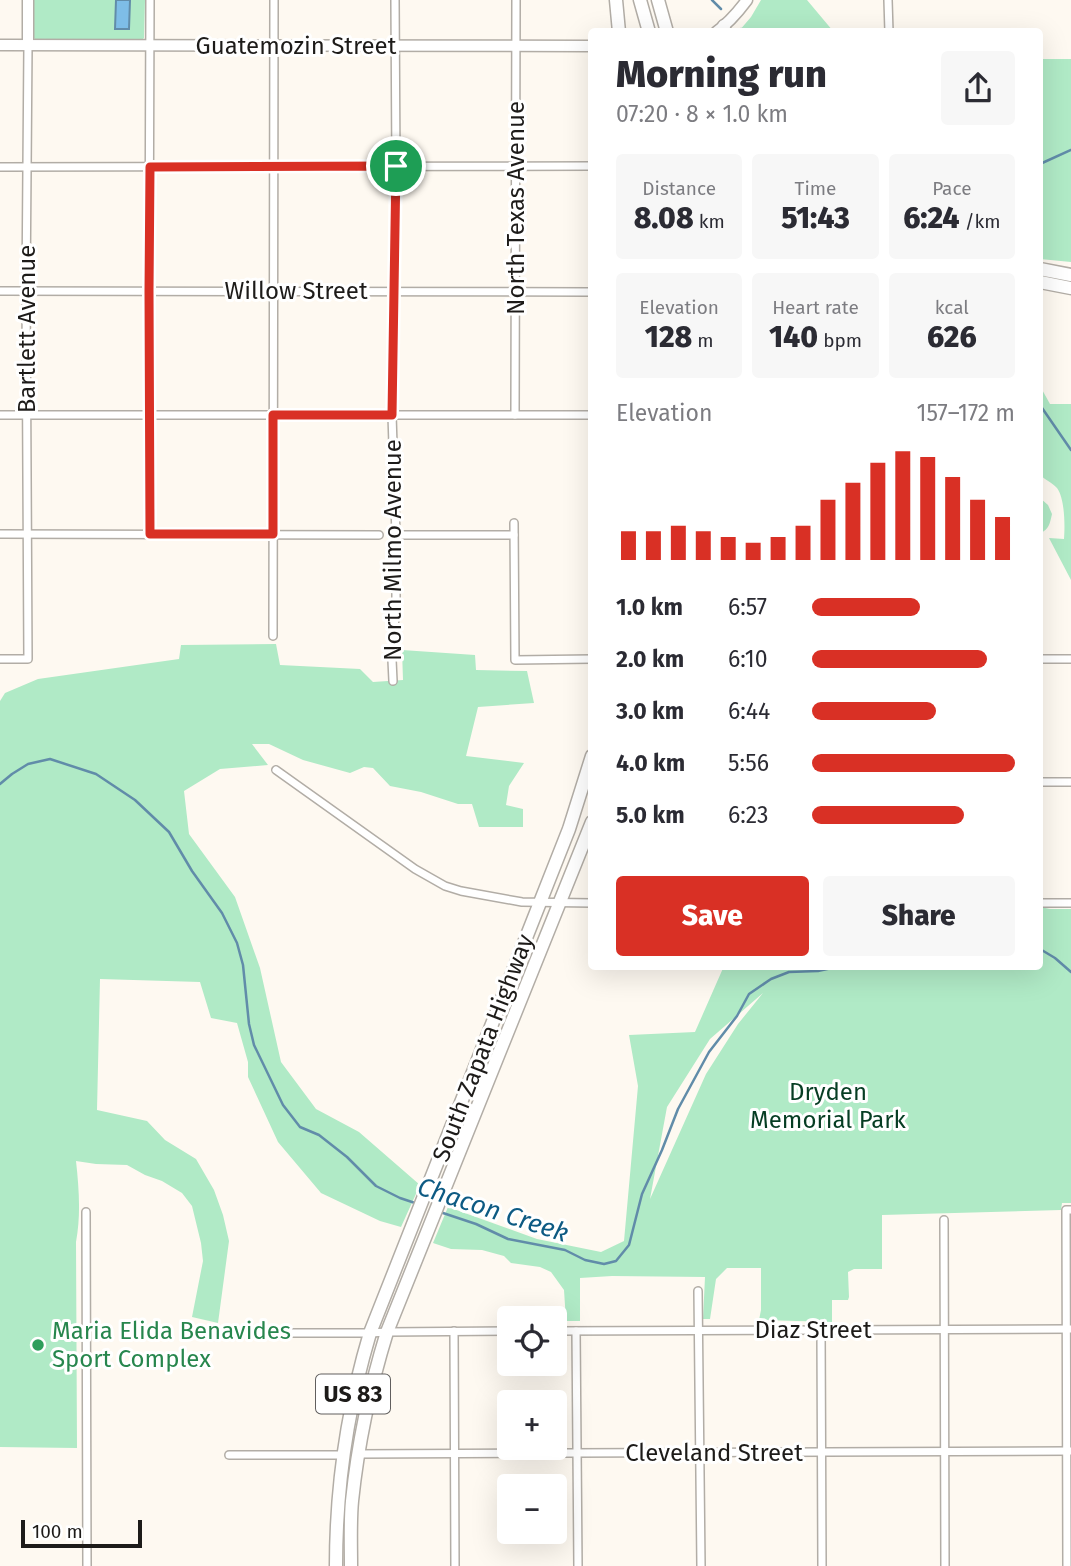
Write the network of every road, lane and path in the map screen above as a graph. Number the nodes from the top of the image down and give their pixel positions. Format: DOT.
graph roads {
  1 [pos="28,0"];
  2 [pos="150,0"];
  3 [pos="274,0"];
  4 [pos="395,0"];
  5 [pos="516,0"];
  6 [pos="615,0"];
  7 [pos="639,0"];
  8 [pos="658,0"];
  9 [pos="747,0"];
  10 [pos="888,0"];
  11 [pos="618,28"];
  12 [pos="639,28"];
  13 [pos="648,28"];
  14 [pos="666,28"];
  15 [pos="723,28"];
  16 [pos="889,28"];
  17 [pos="0,45"];
  18 [pos="29,45"];
  19 [pos="395,45"];
  20 [pos="150,46"];
  21 [pos="274,46"];
  22 [pos="516,46"];
  23 [pos="588,46"];
  24 [pos="273,166"];
  25 [pos="396,166"];
  26 [pos="516,166"];
  27 [pos="588,166"];
  28 [pos="0,167"];
  29 [pos="27,167"];
  30 [pos="150,167"];
  31 [pos="1043,270"];
  32 [pos="1071,275"];
  33 [pos="1043,283"];
  34 [pos="1071,288"];
  35 [pos="0,291"];
  36 [pos="26,291"];
  37 [pos="149,291"];
  38 [pos="273,291"];
  39 [pos="393,291"];
  40 [pos="516,291"];
  41 [pos="588,292"];
  42 [pos="0,415"];
  43 [pos="27,415"];
  44 [pos="150,415"];
  45 [pos="273,415"];
  46 [pos="392,415"];
  47 [pos="514,415"];
  48 [pos="588,415"];
  49 [pos="514,523"];
  50 [pos="0,534"];
  51 [pos="28,534"];
  52 [pos="150,534"];
  53 [pos="273,534"];
  54 [pos="379,535"];
  55 [pos="396,535"];
  56 [pos="514,535"];
  57 [pos="273,636"];
  58 [pos="0,659"];
  59 [pos="588,659"];
  60 [pos="1043,659"];
  61 [pos="1071,659"];
  62 [pos="393,681"];
  63 [pos="276,770"];
  64 [pos="588,779"];
  65 [pos="1043,782"];
  66 [pos="1071,782"];
  67 [pos="588,832"];
  68 [pos="540,903"];
  69 [pos="560,903"];
  70 [pos="588,903"];
  71 [pos="1043,903"];
  72 [pos="1071,903"];
  73 [pos="1069,1210"];
  74 [pos="86,1212"];
  75 [pos="944,1220"];
  76 [pos="698,1291"];
  77 [pos="944,1329"];
  78 [pos="1069,1329"];
  79 [pos="699,1330"];
  80 [pos="821,1330"];
  81 [pos="454,1331"];
  82 [pos="497,1331"];
  83 [pos="567,1331"];
  84 [pos="576,1331"];
  85 [pos="387,1332"];
  86 [pos="276,1333"];
  87 [pos="370,1333"];
  88 [pos="1069,1451"];
  89 [pos="945,1452"];
  90 [pos="699,1453"];
  91 [pos="822,1453"];
  92 [pos="358,1454"];
  93 [pos="455,1454"];
  94 [pos="577,1454"];
  95 [pos="229,1455"];
  96 [pos="342,1455"];
  97 [pos="87,1566"];
  98 [pos="336,1566"];
  99 [pos="351,1566"];
  100 [pos="455,1566"];
  101 [pos="578,1566"];
  102 [pos="701,1566"];
  103 [pos="822,1566"];
  104 [pos="945,1566"];
  105 [pos="1068,1566"];
  1 -- 18 [label="main road, Bartlett Avenue"];
  2 -- 20 [label="street"];
  3 -- 21 [label="street"];
  4 -- 19 [label="street, North Milmo Avenue"];
  5 -- 22 [label="street, North Texas Avenue"];
  6 -- 11 [label="main road"];
  7 -- 12 [label="main road"];
  7 -- 13 [label="main road"];
  8 -- 14 [label="main road"];
  9 -- 15 [label="main road"];
  10 -- 16 [label="street"];
  17 -- 18 [label="main road, Guatemozin Street"];
  18 -- 20 [label="main road, Guatemozin Street"];
  18 -- 29 [label="street, Bartlett Avenue"];
  19 -- 21 [label="main road, Guatemozin Street"];
  19 -- 22 [label="main road, Guatemozin Street"];
  19 -- 25 [label="street, North Milmo Avenue"];
  20 -- 21 [label="main road, Guatemozin Street"];
  20 -- 30 [label="street"];
  21 -- 24 [label="street"];
  22 -- 23 [label="main road, Guatemozin Street"];
  22 -- 26 [label="street, North Texas Avenue"];
  24 -- 25 [label="street"];
  24 -- 30 [label="street"];
  24 -- 38 [label="street"];
  25 -- 26 [label="street"];
  25 -- 39 [label="street, North Milmo Avenue"];
  26 -- 27 [label="street"];
  26 -- 40 [label="street, North Texas Avenue"];
  28 -- 29 [label="street"];
  29 -- 30 [label="street"];
  29 -- 36 [label="street, Bartlett Avenue"];
  30 -- 37 [label="street"];
  31 -- 32 [label="main road"];
  33 -- 34 [label="main road"];
  35 -- 36 [label="street, Willow Street"];
  36 -- 37 [label="street, Willow Street"];
  36 -- 43 [label="street, Bartlett Avenue"];
  37 -- 38 [label="street, Willow Street"];
  37 -- 44 [label="street"];
  38 -- 39 [label="street, Willow Street"];
  38 -- 45 [label="street"];
  39 -- 40 [label="street, Willow Street"];
  39 -- 46 [label="street, North Milmo Avenue"];
  40 -- 41 [label="street, Willow Street"];
  40 -- 47 [label="street, North Texas Avenue"];
  42 -- 43 [label="street"];
  43 -- 44 [label="street"];
  43 -- 51 [label="street, Bartlett Avenue"];
  44 -- 45 [label="street"];
  44 -- 52 [label="street"];
  45 -- 46 [label="street"];
  45 -- 53 [label="street"];
  46 -- 47 [label="street"];
  46 -- 55 [label="street, North Milmo Avenue"];
  47 -- 48 [label="street"];
  49 -- 56 [label="street"];
  50 -- 51 [label="street"];
  51 -- 52 [label="street"];
  51 -- 58 [label="street, Bartlett Avenue"];
  52 -- 53 [label="street"];
  53 -- 54 [label="street"];
  53 -- 57 [label="street"];
  55 -- 56 [label="street"];
  55 -- 62 [label="street, North Milmo Avenue"];
  56 -- 59 [label="street"];
  60 -- 61 [label="street"];
  63 -- 68 [label="street"];
  64 -- 68 [label="main road, South Zapata Highway / US 83"];
  65 -- 66 [label="street"];
  67 -- 69 [label="main road, South Zapata Highway / US 83"];
  68 -- 69 [label="street"];
  68 -- 87 [label="main road, South Zapata Highway / US 83"];
  69 -- 70 [label="street"];
  69 -- 85 [label="main road, South Zapata Highway / US 83"];
  71 -- 72 [label="street"];
  73 -- 78 [label="street"];
  74 -- 97 [label="street"];
  75 -- 77 [label="street"];
  76 -- 79 [label="street"];
  77 -- 78 [label="street, Diaz Street"];
  77 -- 80 [label="street, Diaz Street"];
  77 -- 89 [label="street"];
  78 -- 88 [label="street"];
  79 -- 80 [label="street, Diaz Street"];
  79 -- 84 [label="street, Diaz Street"];
  79 -- 90 [label="street"];
  80 -- 91 [label="street"];
  81 -- 82 [label="street"];
  81 -- 85 [label="street"];
  81 -- 93 [label="street"];
  83 -- 84 [label="street, Diaz Street"];
  84 -- 94 [label="street"];
  85 -- 87 [label="street"];
  85 -- 92 [label="main road, South Zapata Highway / US 83"];
  86 -- 87 [label="street"];
  87 -- 96 [label="main road, South Zapata Highway / US 83"];
  88 -- 89 [label="street, Cleveland Street"];
  88 -- 105 [label="street"];
  89 -- 91 [label="street, Cleveland Street"];
  89 -- 104 [label="street"];
  90 -- 91 [label="street, Cleveland Street"];
  90 -- 94 [label="street, Cleveland Street"];
  90 -- 102 [label="street"];
  91 -- 103 [label="street"];
  92 -- 93 [label="street, Cleveland Street"];
  92 -- 99 [label="main road, South Zapata Highway / US 83"];
  93 -- 94 [label="street, Cleveland Street"];
  93 -- 100 [label="street"];
  94 -- 101 [label="street"];
  95 -- 96 [label="street"];
  96 -- 98 [label="main road, South Zapata Highway / US 83"];
}
